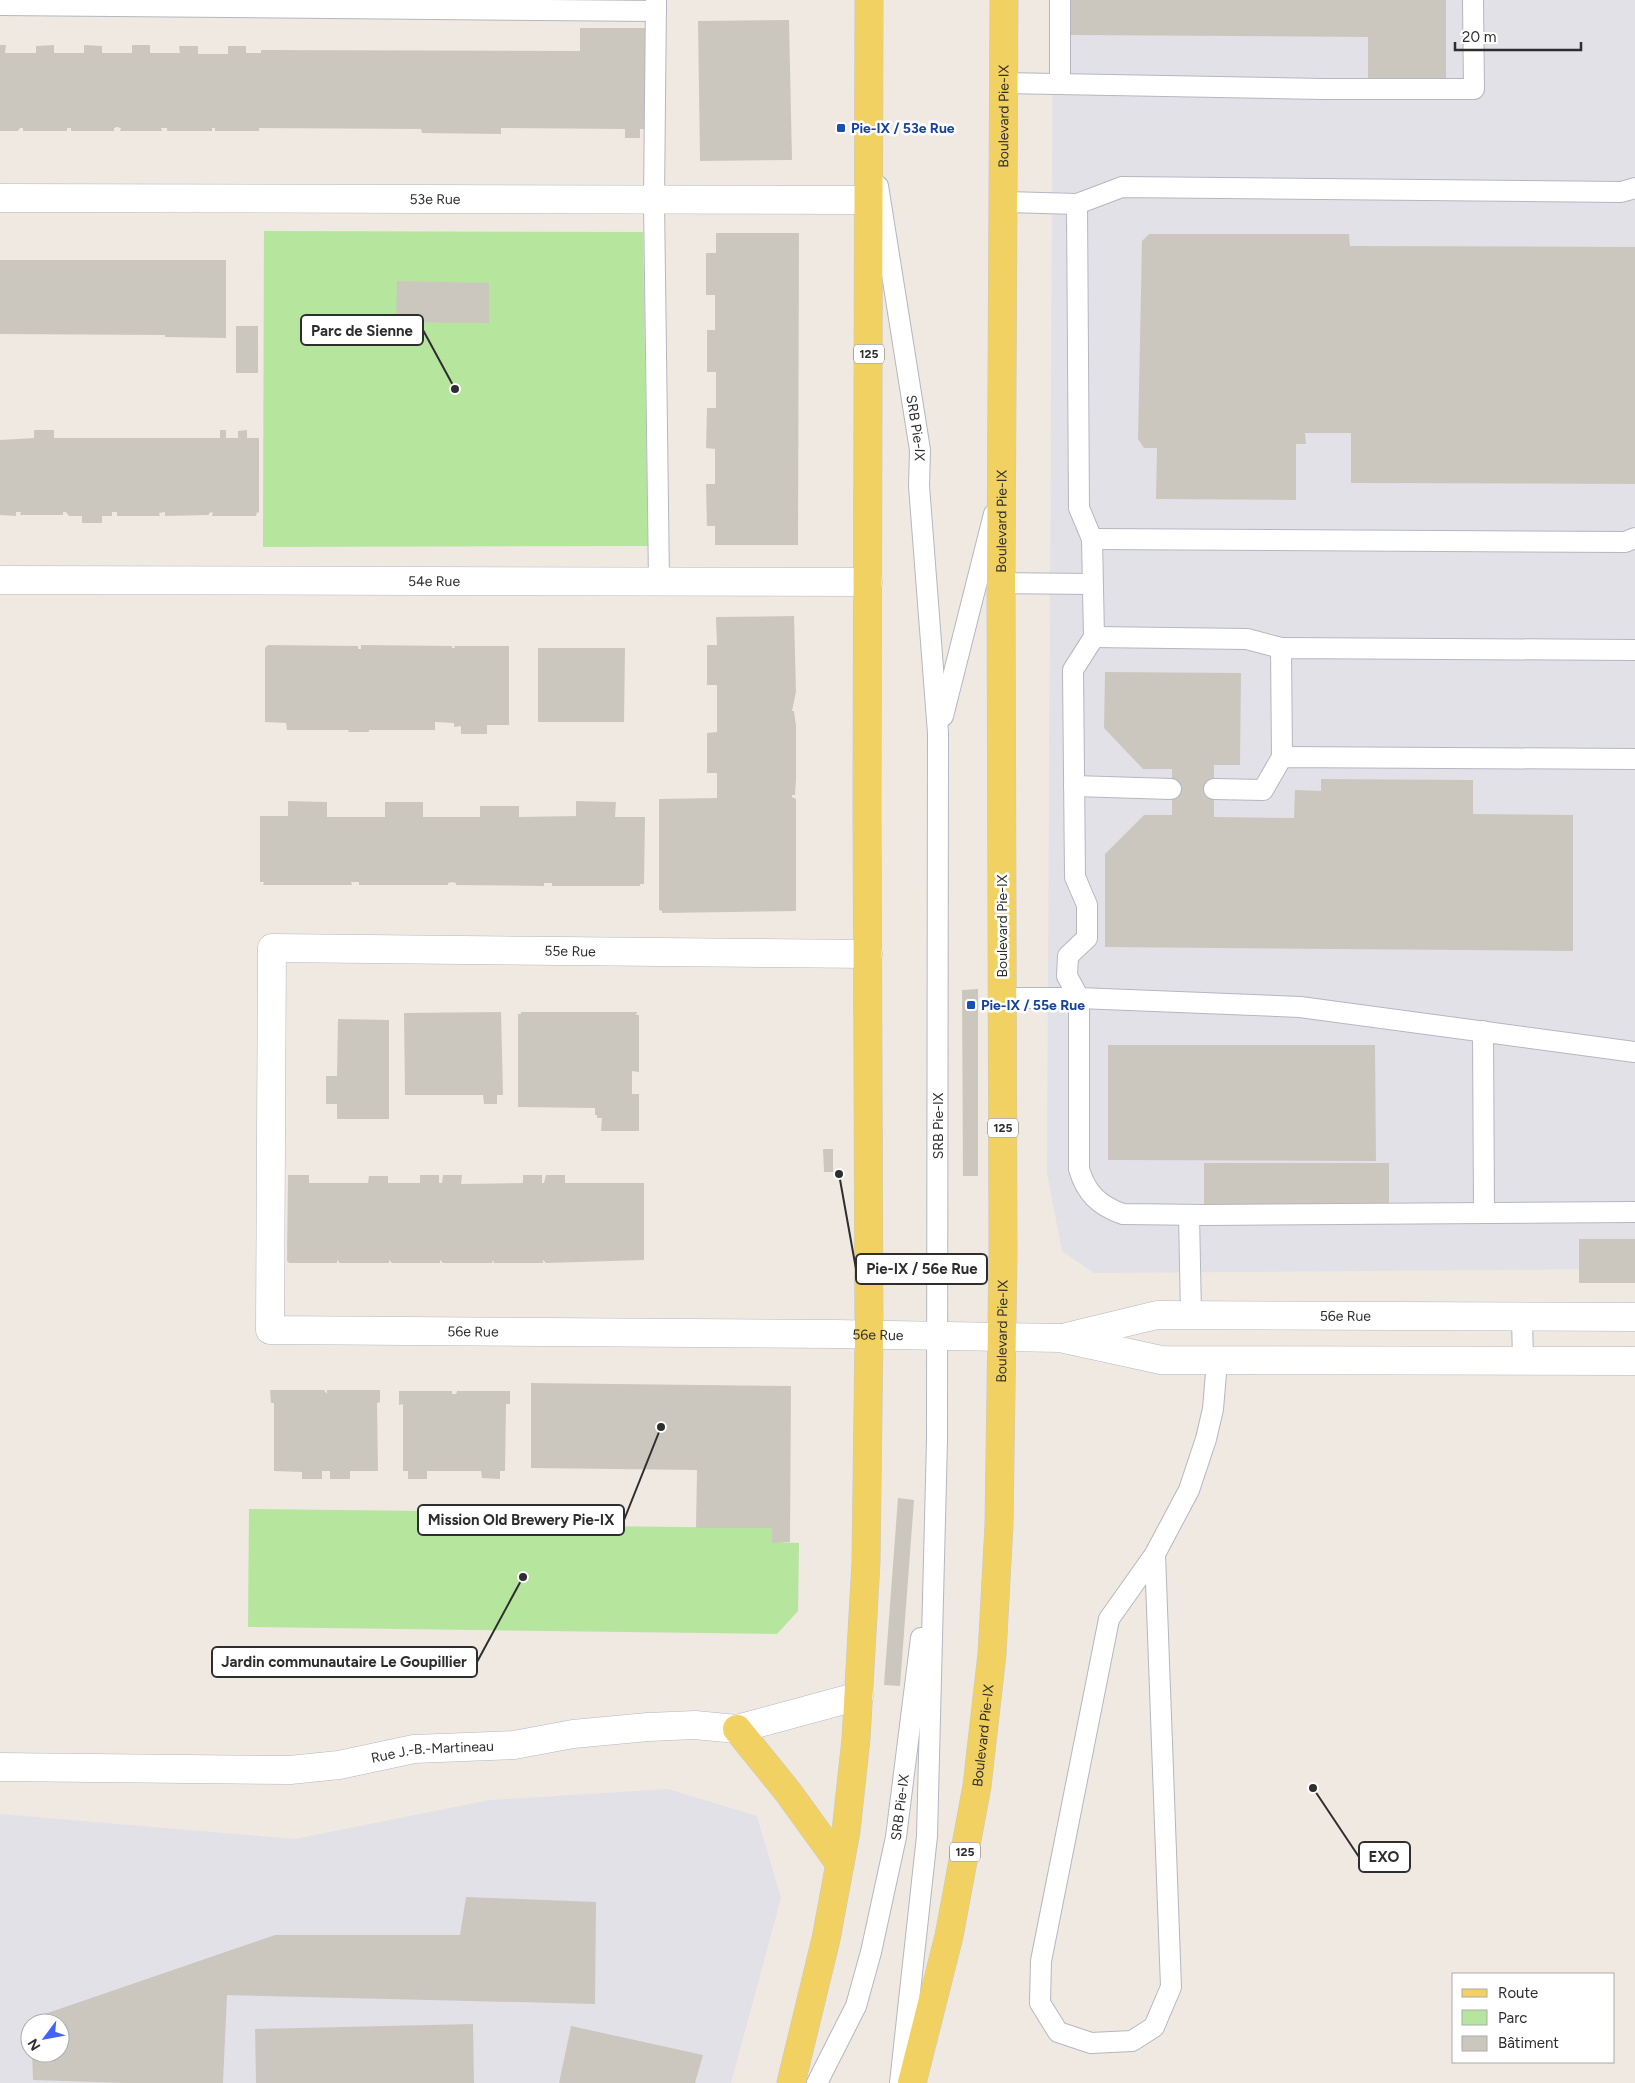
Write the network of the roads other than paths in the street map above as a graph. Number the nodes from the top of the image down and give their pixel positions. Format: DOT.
graph roads {
  1 [pos="869,0"];
  2 [pos="1004,0"];
  3 [pos="1060,0"];
  4 [pos="1473,0"];
  5 [pos="0,5"];
  6 [pos="656,6"];
  7 [pos="1004,83"];
  8 [pos="1060,84"];
  9 [pos="869,127"];
  10 [pos="1635,188"];
  11 [pos="0,198"];
  12 [pos="869,200"];
  13 [pos="654,201"];
  14 [pos="1003,202"];
  15 [pos="1077,204"];
  16 [pos="1002,485"];
  17 [pos="1635,538"];
  18 [pos="1092,540"];
  19 [pos="0,580"];
  20 [pos="659,582"];
  21 [pos="868,582"];
  22 [pos="1001,583"];
  23 [pos="1092,584"];
  24 [pos="1094,637"];
  25 [pos="1281,648"];
  26 [pos="1635,650"];
  27 [pos="938,733"];
  28 [pos="1282,757"];
  29 [pos="1635,759"];
  30 [pos="1074,786"];
  31 [pos="1214,788"];
  32 [pos="1171,789"];
  33 [pos="272,948"];
  34 [pos="868,954"];
  35 [pos="1002,998"];
  36 [pos="1079,998"];
  37 [pos="1483,1031"];
  38 [pos="1635,1052"];
  39 [pos="1635,1212"];
  40 [pos="1484,1213"];
  41 [pos="1189,1215"];
  42 [pos="1191,1315"];
  43 [pos="1635,1317"];
  44 [pos="1522,1318"];
  45 [pos="869,1335"];
  46 [pos="938,1336"];
  47 [pos="1001,1338"];
  48 [pos="1060,1338"];
  49 [pos="1217,1361"];
  50 [pos="1523,1361"];
  51 [pos="1635,1361"];
  52 [pos="936,1519"];
  53 [pos="1155,1554"];
  54 [pos="859,1696"];
  55 [pos="737,1729"];
  56 [pos="0,1767"];
  57 [pos="840,1864"];
  58 [pos="791,2083"];
  59 [pos="816,2083"];
  60 [pos="900,2083"];
  61 [pos="912,2083"];
  1 -- 9 [label="main road, 125"];
  2 -- 7 [label="main road, Boulevard Pie-IX / 125"];
  3 -- 8 [label="lane"];
  4 -- 8 [label="lane"];
  5 -- 6 [label="lane"];
  6 -- 13 [label="lane"];
  7 -- 8 [label="lane"];
  7 -- 14 [label="main road, Boulevard Pie-IX / 125"];
  9 -- 12 [label="main road, 125"];
  9 -- 27 [label="lane, SRB Pie-IX"];
  10 -- 15 [label="lane"];
  11 -- 13 [label="street, 53e Rue"];
  12 -- 13 [label="street, 53e Rue"];
  12 -- 21 [label="main road, 125"];
  13 -- 20 [label="lane"];
  14 -- 15 [label="lane"];
  14 -- 16 [label="main road, Boulevard Pie-IX / 125"];
  15 -- 18 [label="lane"];
  16 -- 22 [label="main road, Boulevard Pie-IX / 125"];
  16 -- 27 [label="lane, SRB Pie-IX"];
  17 -- 18 [label="lane"];
  18 -- 23 [label="lane"];
  19 -- 20 [label="street, 54e Rue"];
  20 -- 21 [label="street, 54e Rue"];
  21 -- 34 [label="main road, 125"];
  22 -- 23 [label="lane"];
  22 -- 35 [label="main road, Boulevard Pie-IX / 125"];
  23 -- 24 [label="lane"];
  24 -- 25 [label="lane"];
  24 -- 30 [label="lane"];
  25 -- 26 [label="lane"];
  25 -- 28 [label="lane"];
  27 -- 46 [label="lane, SRB Pie-IX"];
  28 -- 29 [label="lane"];
  28 -- 31 [label="lane"];
  30 -- 32 [label="lane"];
  30 -- 36 [label="lane"];
  33 -- 34 [label="street, 55e Rue"];
  33 -- 45 [label="street, 56e Rue"];
  34 -- 45 [label="main road, 125"];
  35 -- 36 [label="lane"];
  35 -- 47 [label="main road, Boulevard Pie-IX / 125"];
  36 -- 37 [label="lane"];
  36 -- 41 [label="lane"];
  37 -- 38 [label="lane"];
  37 -- 40 [label="lane"];
  39 -- 40 [label="lane"];
  40 -- 41 [label="lane"];
  41 -- 42 [label="lane"];
  42 -- 44 [label="street, 56e Rue"];
  42 -- 48 [label="street, 56e Rue"];
  43 -- 44 [label="street, 56e Rue"];
  44 -- 50 [label="lane"];
  45 -- 46 [label="street, 56e Rue"];
  45 -- 54 [label="main road, 125"];
  46 -- 47 [label="street, 56e Rue"];
  46 -- 52 [label="lane, SRB Pie-IX"];
  47 -- 48 [label="street, 56e Rue"];
  47 -- 61 [label="main road, Boulevard Pie-IX / 125"];
  48 -- 49 [label="street, 56e Rue"];
  49 -- 50 [label="street, 56e Rue"];
  49 -- 53 [label="lane"];
  50 -- 51 [label="street, 56e Rue"];
  52 -- 59 [label="lane, SRB Pie-IX"];
  52 -- 60 [label="lane, SRB Pie-IX"];
  53 -- 53 [label="lane"];
  54 -- 55 [label="street, Rue J.-B.-Martineau"];
  54 -- 57 [label="main road, 125"];
  55 -- 56 [label="street, Rue J.-B.-Martineau"];
  55 -- 57 [label="main road"];
  57 -- 58 [label="main road, 125"];
}
